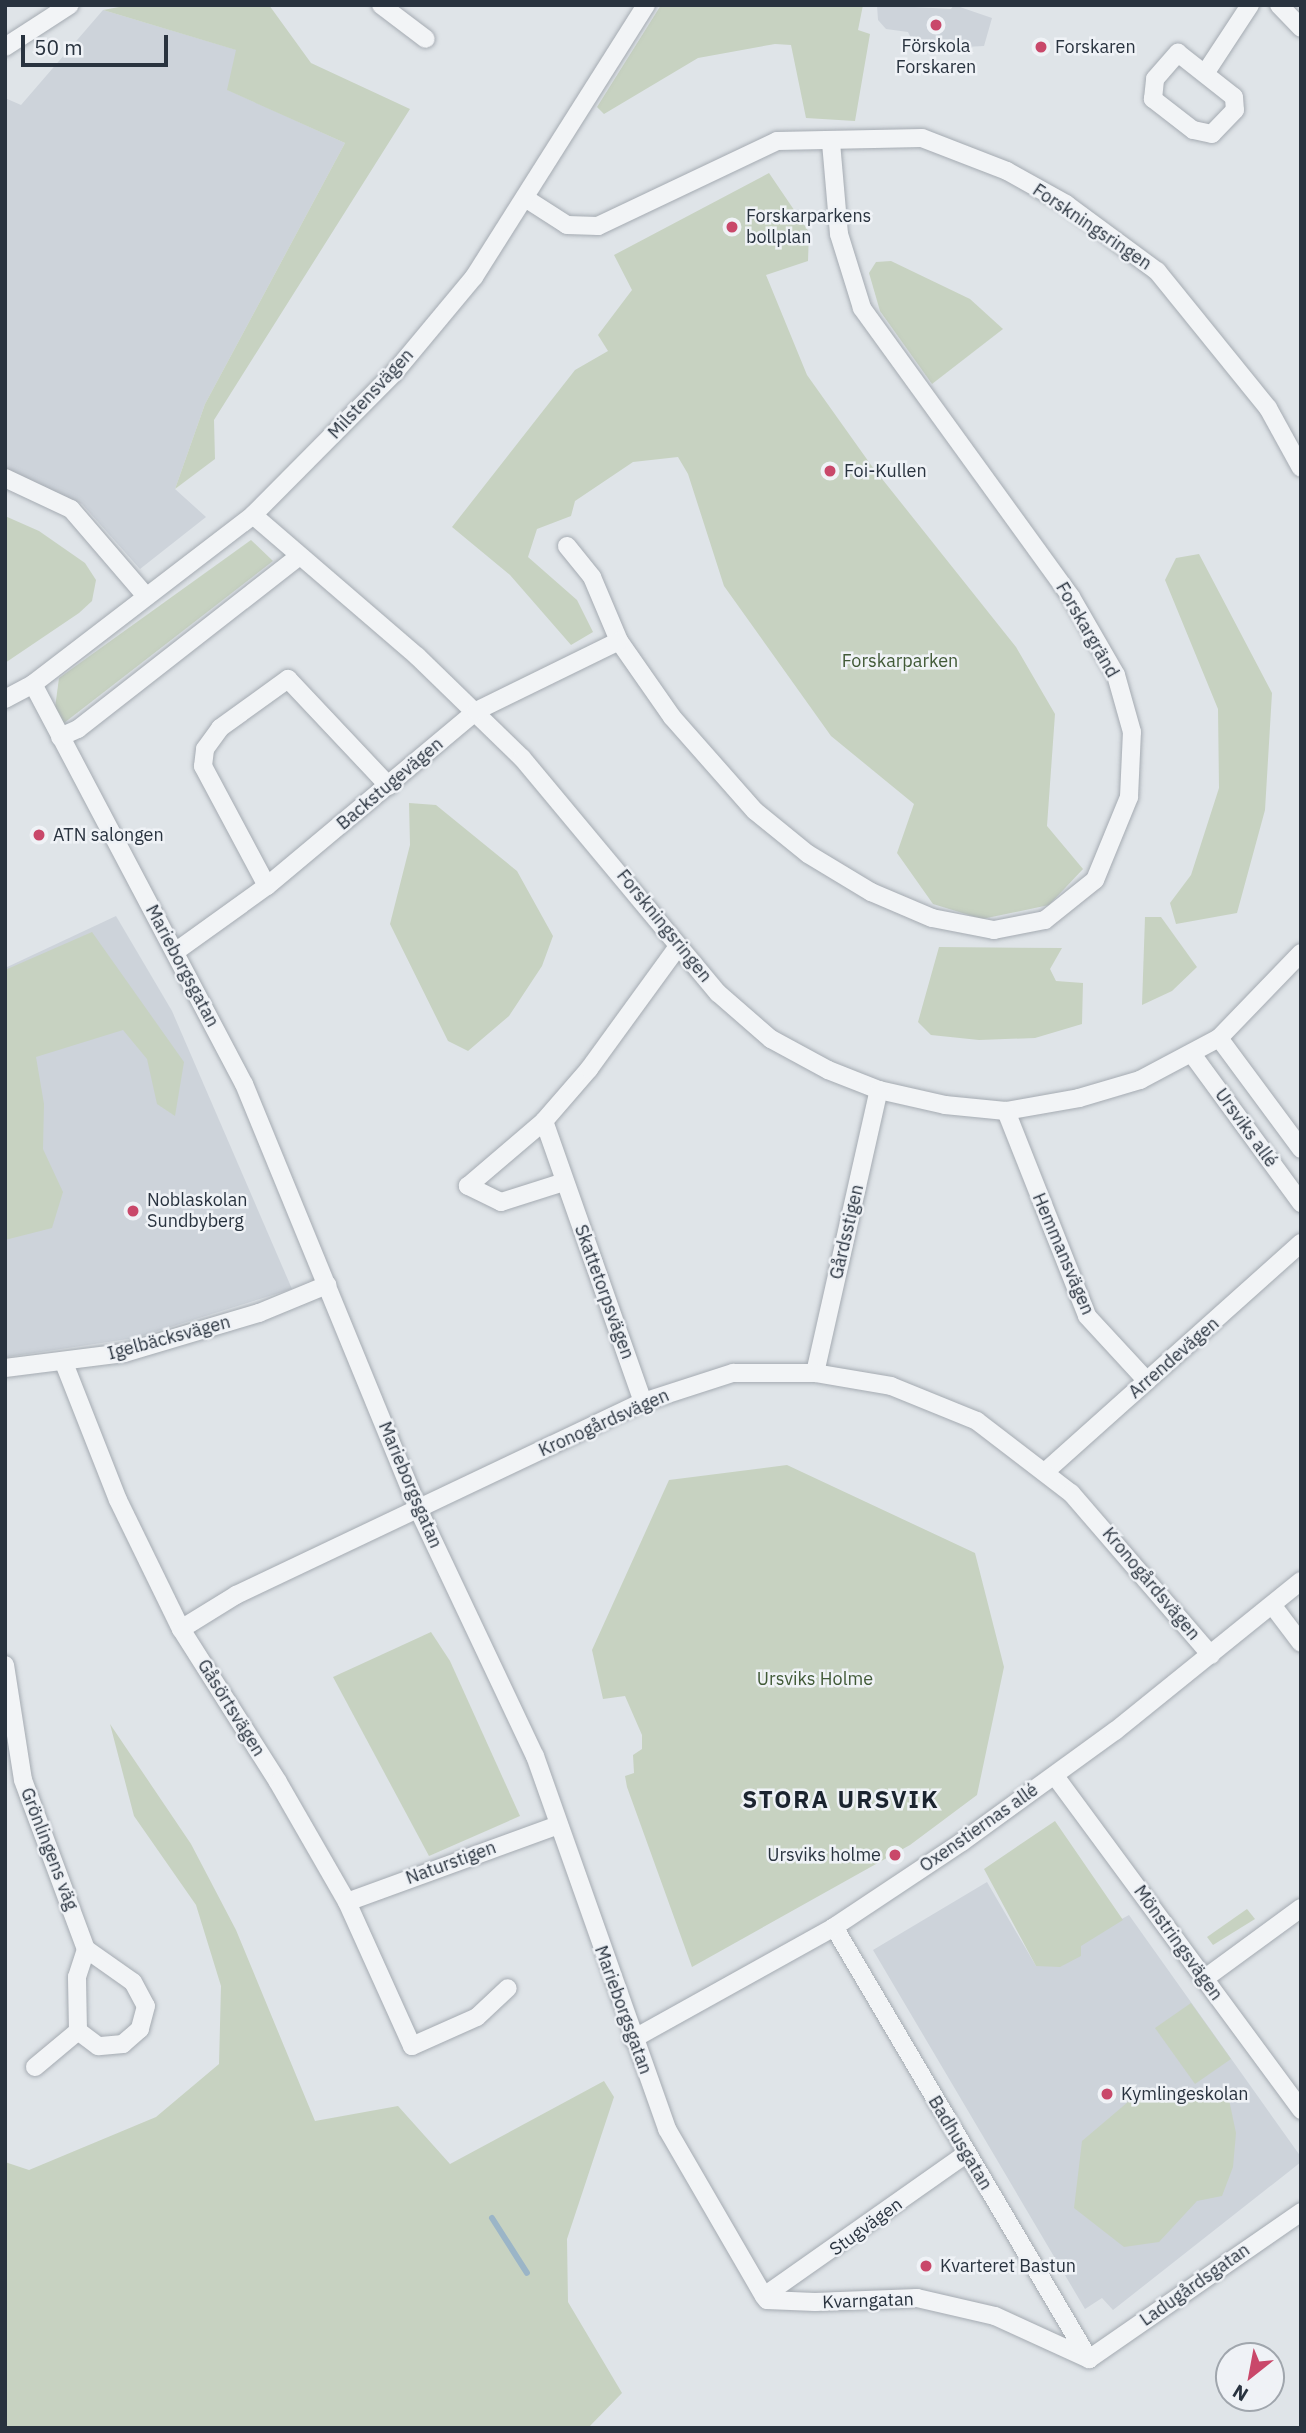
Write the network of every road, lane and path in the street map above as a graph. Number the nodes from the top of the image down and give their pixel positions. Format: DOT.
graph roads {
  1 [pos="70,5"];
  2 [pos="382,5"];
  3 [pos="646,5"];
  4 [pos="1250,5"];
  5 [pos="1279,5"];
  6 [pos="1301,28"];
  7 [pos="426,38"];
  8 [pos="5,47"];
  9 [pos="1206,72"];
  10 [pos="831,142"];
  11 [pos="525,198"];
  12 [pos="1301,468"];
  13 [pos="5,478"];
  14 [pos="253,516"];
  15 [pos="567,547"];
  16 [pos="297,558"];
  17 [pos="145,595"];
  18 [pos="619,641"];
  19 [pos="33,684"];
  20 [pos="5,699"];
  21 [pos="476,710"];
  22 [pos="60,737"];
  23 [pos="389,786"];
  24 [pos="267,886"];
  25 [pos="677,948"];
  26 [pos="175,952"];
  27 [pos="1301,953"];
  28 [pos="1219,1038"];
  29 [pos="1192,1054"];
  30 [pos="879,1090"];
  31 [pos="1006,1111"];
  32 [pos="544,1121"];
  33 [pos="1301,1149"];
  34 [pos="564,1182"];
  35 [pos="1301,1203"];
  36 [pos="1301,1243"];
  37 [pos="327,1285"];
  38 [pos="64,1363"];
  39 [pos="5,1368"];
  40 [pos="816,1373"];
  41 [pos="1147,1381"];
  42 [pos="643,1402"];
  43 [pos="1046,1471"];
  44 [pos="419,1511"];
  45 [pos="1301,1581"];
  46 [pos="1273,1606"];
  47 [pos="181,1629"];
  48 [pos="1301,1643"];
  49 [pos="1211,1655"];
  50 [pos="5,1665"];
  51 [pos="1055,1776"];
  52 [pos="556,1826"];
  53 [pos="347,1902"];
  54 [pos="1301,1908"];
  55 [pos="834,1927"];
  56 [pos="86,1948"];
  57 [pos="1204,1979"];
  58 [pos="509,1987"];
  59 [pos="78,2031"];
  60 [pos="632,2039"];
  61 [pos="35,2067"];
  62 [pos="1301,2110"];
  63 [pos="966,2154"];
  64 [pos="1301,2212"];
  65 [pos="764,2296"];
  66 [pos="1089,2359"];
  1 -- 8 [label="street"];
  2 -- 7 [label="street"];
  3 -- 11 [label="street, Milstensvägen"];
  4 -- 9 [label="street"];
  5 -- 6 [label="street"];
  9 -- 9 [label="street"];
  10 -- 11 [label="street, Forskningsringen"];
  10 -- 12 [label="street, Forskningsringen"];
  10 -- 18 [label="street, Forskargränd"];
  11 -- 14 [label="street, Milstensvägen"];
  13 -- 17 [label="street"];
  14 -- 16 [label="street, Forskningsringen"];
  14 -- 17 [label="street, Milstensvägen"];
  15 -- 18 [label="street, Forskargränd"];
  16 -- 21 [label="street, Forskningsringen"];
  16 -- 22 [label="street"];
  17 -- 19 [label="street, Milstensvägen"];
  18 -- 21 [label="street, Backstugevägen"];
  19 -- 20 [label="street, Milstensvägen"];
  19 -- 22 [label="street, Marieborgsgatan"];
  21 -- 23 [label="street, Backstugevägen"];
  21 -- 25 [label="street, Forskningsringen"];
  22 -- 26 [label="street, Marieborgsgatan"];
  23 -- 24 [label="street, Backstugevägen"];
  23 -- 24 [label="street"];
  24 -- 26 [label="street, Backstugevägen"];
  25 -- 30 [label="street, Forskningsringen"];
  25 -- 32 [label="street"];
  26 -- 37 [label="street, Marieborgsgatan"];
  27 -- 28 [label="street, Forskningsringen"];
  28 -- 29 [label="street, Forskningsringen"];
  28 -- 33 [label="street, Ursviks allé"];
  29 -- 31 [label="street, Forskningsringen"];
  29 -- 35 [label="street, Ursviks allé"];
  30 -- 31 [label="street, Forskningsringen"];
  30 -- 40 [label="street, Gårdsstigen"];
  31 -- 41 [label="street, Hemmansvägen"];
  32 -- 34 [label="street, Skattetorpsvägen"];
  32 -- 34 [label="street"];
  34 -- 42 [label="street, Skattetorpsvägen"];
  36 -- 41 [label="street, Arrendevägen"];
  37 -- 38 [label="street, Igelbäcksvägen"];
  37 -- 44 [label="street, Marieborgsgatan"];
  38 -- 39 [label="street, Igelbäcksvägen"];
  38 -- 47 [label="street, Gåsörtsvägen"];
  40 -- 42 [label="street, Kronogårdsvägen"];
  40 -- 43 [label="street, Kronogårdsvägen"];
  41 -- 43 [label="street, Arrendevägen"];
  42 -- 44 [label="street, Kronogårdsvägen"];
  43 -- 49 [label="street, Kronogårdsvägen"];
  44 -- 47 [label="street, Kronogårdsvägen"];
  44 -- 52 [label="street, Marieborgsgatan"];
  45 -- 46 [label="street, Oxenstiernas allé"];
  46 -- 48 [label="street"];
  46 -- 49 [label="street, Oxenstiernas allé"];
  47 -- 53 [label="street, Gåsörtsvägen"];
  49 -- 51 [label="street, Oxenstiernas allé"];
  50 -- 56 [label="street, Grönlingens väg"];
  51 -- 55 [label="street, Oxenstiernas allé"];
  51 -- 57 [label="street, Mönstringsvägen"];
  52 -- 53 [label="street, Naturstigen"];
  52 -- 60 [label="street, Marieborgsgatan"];
  53 -- 58 [label="street, Gåsörtsvägen"];
  54 -- 57 [label="street"];
  55 -- 60 [label="street, Oxenstiernas allé"];
  55 -- 63 [label="street, Badhusgatan"];
  56 -- 59 [label="street"];
  56 -- 59 [label="street"];
  57 -- 62 [label="street, Mönstringsvägen"];
  59 -- 61 [label="street"];
  60 -- 65 [label="street, Marieborgsgatan"];
  63 -- 65 [label="street, Stugvägen"];
  63 -- 66 [label="street, Badhusgatan"];
  64 -- 66 [label="street, Ladugårdsgatan"];
  65 -- 66 [label="street, Kvarngatan"];
}
